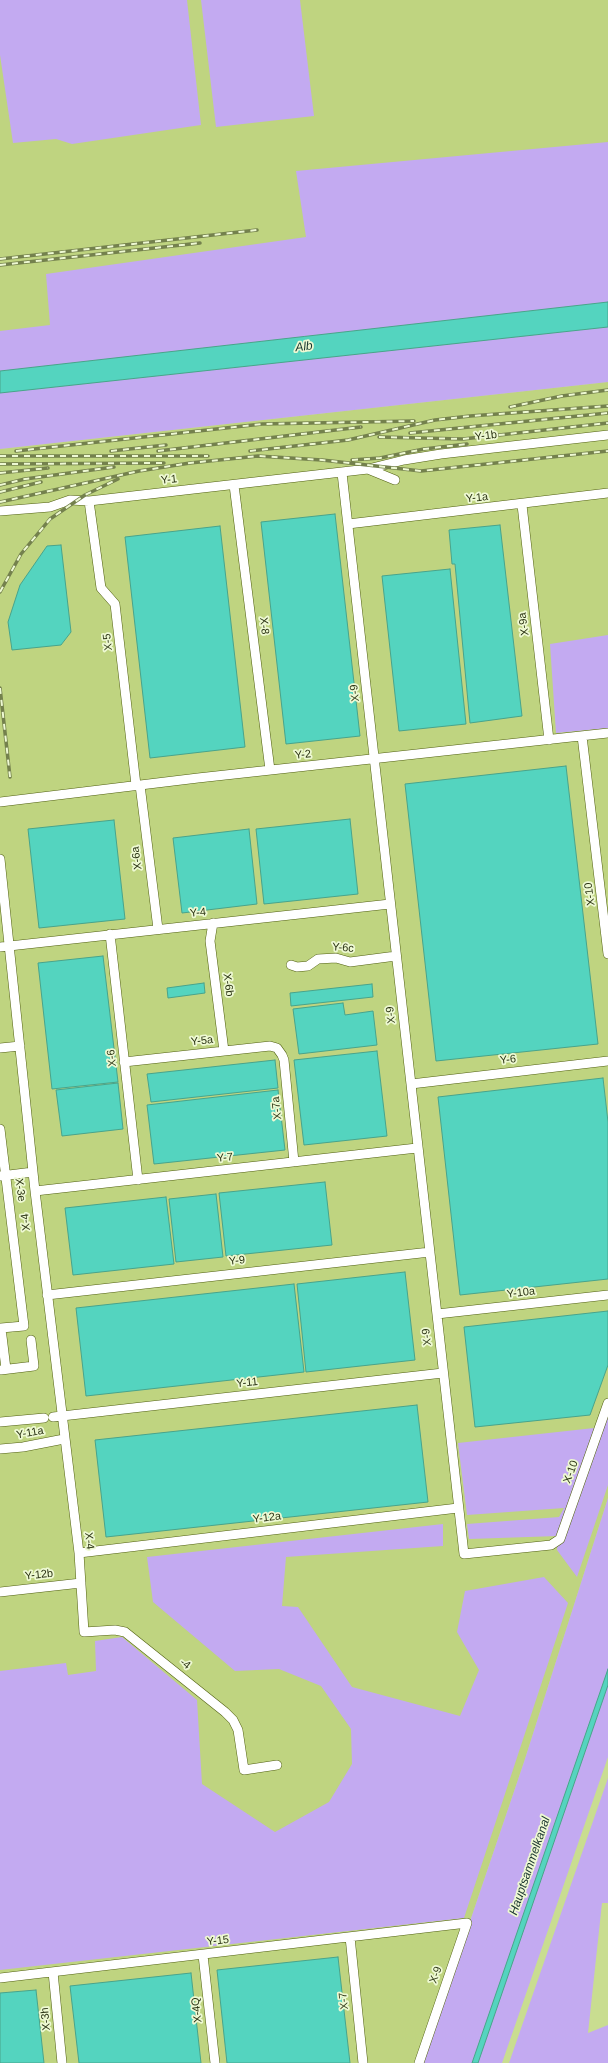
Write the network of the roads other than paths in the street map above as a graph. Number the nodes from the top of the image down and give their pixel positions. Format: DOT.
graph roads {
  1 [pos="608,434"];
  2 [pos="368,469"];
  3 [pos="342,473"];
  4 [pos="395,480"];
  5 [pos="234,485"];
  6 [pos="608,493"];
  7 [pos="89,501"];
  8 [pos="522,505"];
  9 [pos="0,511"];
  10 [pos="348,524"];
  11 [pos="608,733"];
  12 [pos="582,736"];
  13 [pos="549,740"];
  14 [pos="375,759"];
  15 [pos="270,770"];
  16 [pos="138,785"];
  17 [pos="0,802"];
  18 [pos="0,858"];
  19 [pos="605,902"];
  20 [pos="390,904"];
  21 [pos="213,923"];
  22 [pos="158,929"];
  23 [pos="110,934"];
  24 [pos="4,947"];
  25 [pos="608,954"];
  26 [pos="396,956"];
  27 [pos="291,965"];
  28 [pos="20,1046"];
  29 [pos="0,1048"];
  30 [pos="224,1051"];
  31 [pos="281,1051"];
  32 [pos="608,1061"];
  33 [pos="124,1062"];
  34 [pos="411,1084"];
  35 [pos="0,1129"];
  36 [pos="417,1148"];
  37 [pos="294,1162"];
  38 [pos="33,1172"];
  39 [pos="3,1176"];
  40 [pos="138,1180"];
  41 [pos="34,1191"];
  42 [pos="430,1252"];
  43 [pos="47,1295"];
  44 [pos="608,1295"];
  45 [pos="437,1314"];
  46 [pos="31,1340"];
  47 [pos="3,1370"];
  48 [pos="443,1374"];
  49 [pos="608,1404"];
  50 [pos="53,1417"];
  51 [pos="0,1422"];
  52 [pos="64,1439"];
  53 [pos="0,1449"];
  54 [pos="458,1508"];
  55 [pos="79,1553"];
  56 [pos="464,1554"];
  57 [pos="82,1583"];
  58 [pos="0,1592"];
  59 [pos="277,1765"];
  60 [pos="438,1928"];
  61 [pos="350,1937"];
  62 [pos="203,1955"];
  63 [pos="53,1972"];
  64 [pos="0,1978"];
  65 [pos="62,2063"];
  66 [pos="215,2063"];
  67 [pos="363,2063"];
  68 [pos="419,2063"];
  1 -- 2 [label="street, Y-1b"];
  2 -- 3 [label="street, Y-1b"];
  2 -- 4 [label="street"];
  3 -- 5 [label="street, Y-1"];
  3 -- 10 [label="street, X-9"];
  5 -- 7 [label="street, Y-1"];
  5 -- 15 [label="street, X-8"];
  6 -- 8 [label="street, Y-1a"];
  7 -- 9 [label="street, Y-1"];
  7 -- 16 [label="street, X-5"];
  8 -- 10 [label="street, Y-1a"];
  8 -- 13 [label="street, X-9a"];
  10 -- 14 [label="street, X-9"];
  11 -- 12 [label="street, Y-2"];
  12 -- 13 [label="street, Y-2"];
  12 -- 19 [label="street, X-10"];
  13 -- 14 [label="street, Y-2"];
  14 -- 15 [label="street, Y-2"];
  14 -- 20 [label="street, X-9"];
  15 -- 16 [label="street, Y-2"];
  16 -- 17 [label="street, Y-2"];
  16 -- 22 [label="street, X-6a"];
  18 -- 24 [label="street, X-4"];
  19 -- 25 [label="street, X-10"];
  20 -- 21 [label="street, Y-4"];
  20 -- 26 [label="street, X-9"];
  21 -- 22 [label="street, Y-4"];
  21 -- 30 [label="street, X-6b"];
  22 -- 23 [label="street, Y-4"];
  23 -- 24 [label="street, Y-4"];
  23 -- 33 [label="street, X-6"];
  24 -- 28 [label="street, X-4"];
  26 -- 27 [label="street, Y-6c"];
  26 -- 34 [label="street, X-9"];
  28 -- 29 [label="street"];
  28 -- 38 [label="street, X-4"];
  30 -- 31 [label="street, Y-5a"];
  30 -- 33 [label="street, Y-5a"];
  31 -- 37 [label="street, X-7a"];
  32 -- 34 [label="street, Y-6"];
  33 -- 40 [label="street, X-6"];
  34 -- 36 [label="street, X-9"];
  35 -- 39 [label="street, X-3e"];
  36 -- 37 [label="street, Y-7"];
  36 -- 42 [label="street, X-9"];
  37 -- 40 [label="street, Y-7"];
  38 -- 39 [label="street"];
  38 -- 41 [label="street, X-4"];
  39 -- 47 [label="street, X-3e"];
  40 -- 41 [label="street, Y-7"];
  41 -- 43 [label="street, X-4"];
  42 -- 43 [label="street, Y-9"];
  42 -- 45 [label="street, X-9"];
  43 -- 50 [label="street, X-4"];
  44 -- 45 [label="street, Y-10a"];
  45 -- 48 [label="street, X-9"];
  46 -- 47 [label="street"];
  48 -- 50 [label="street, Y-11"];
  48 -- 54 [label="street, X-9"];
  49 -- 56 [label="street, X-10"];
  50 -- 51 [label="street, Y-11"];
  50 -- 52 [label="street, X-4"];
  52 -- 53 [label="street, Y-11a"];
  52 -- 55 [label="street, X-4"];
  54 -- 55 [label="street, Y-12a"];
  54 -- 56 [label="street, X-9"];
  55 -- 57 [label="street, X-4"];
  57 -- 58 [label="street, Y-12b"];
  57 -- 59 [label="street, -4"];
  60 -- 61 [label="street, Y-15"];
  60 -- 68 [label="street, X-9"];
  61 -- 62 [label="street, Y-15"];
  61 -- 67 [label="street, X-7"];
  62 -- 63 [label="street, Y-15"];
  62 -- 66 [label="street, X-4Q"];
  63 -- 64 [label="street, Y-15"];
  63 -- 65 [label="street, X-3h"];
}
